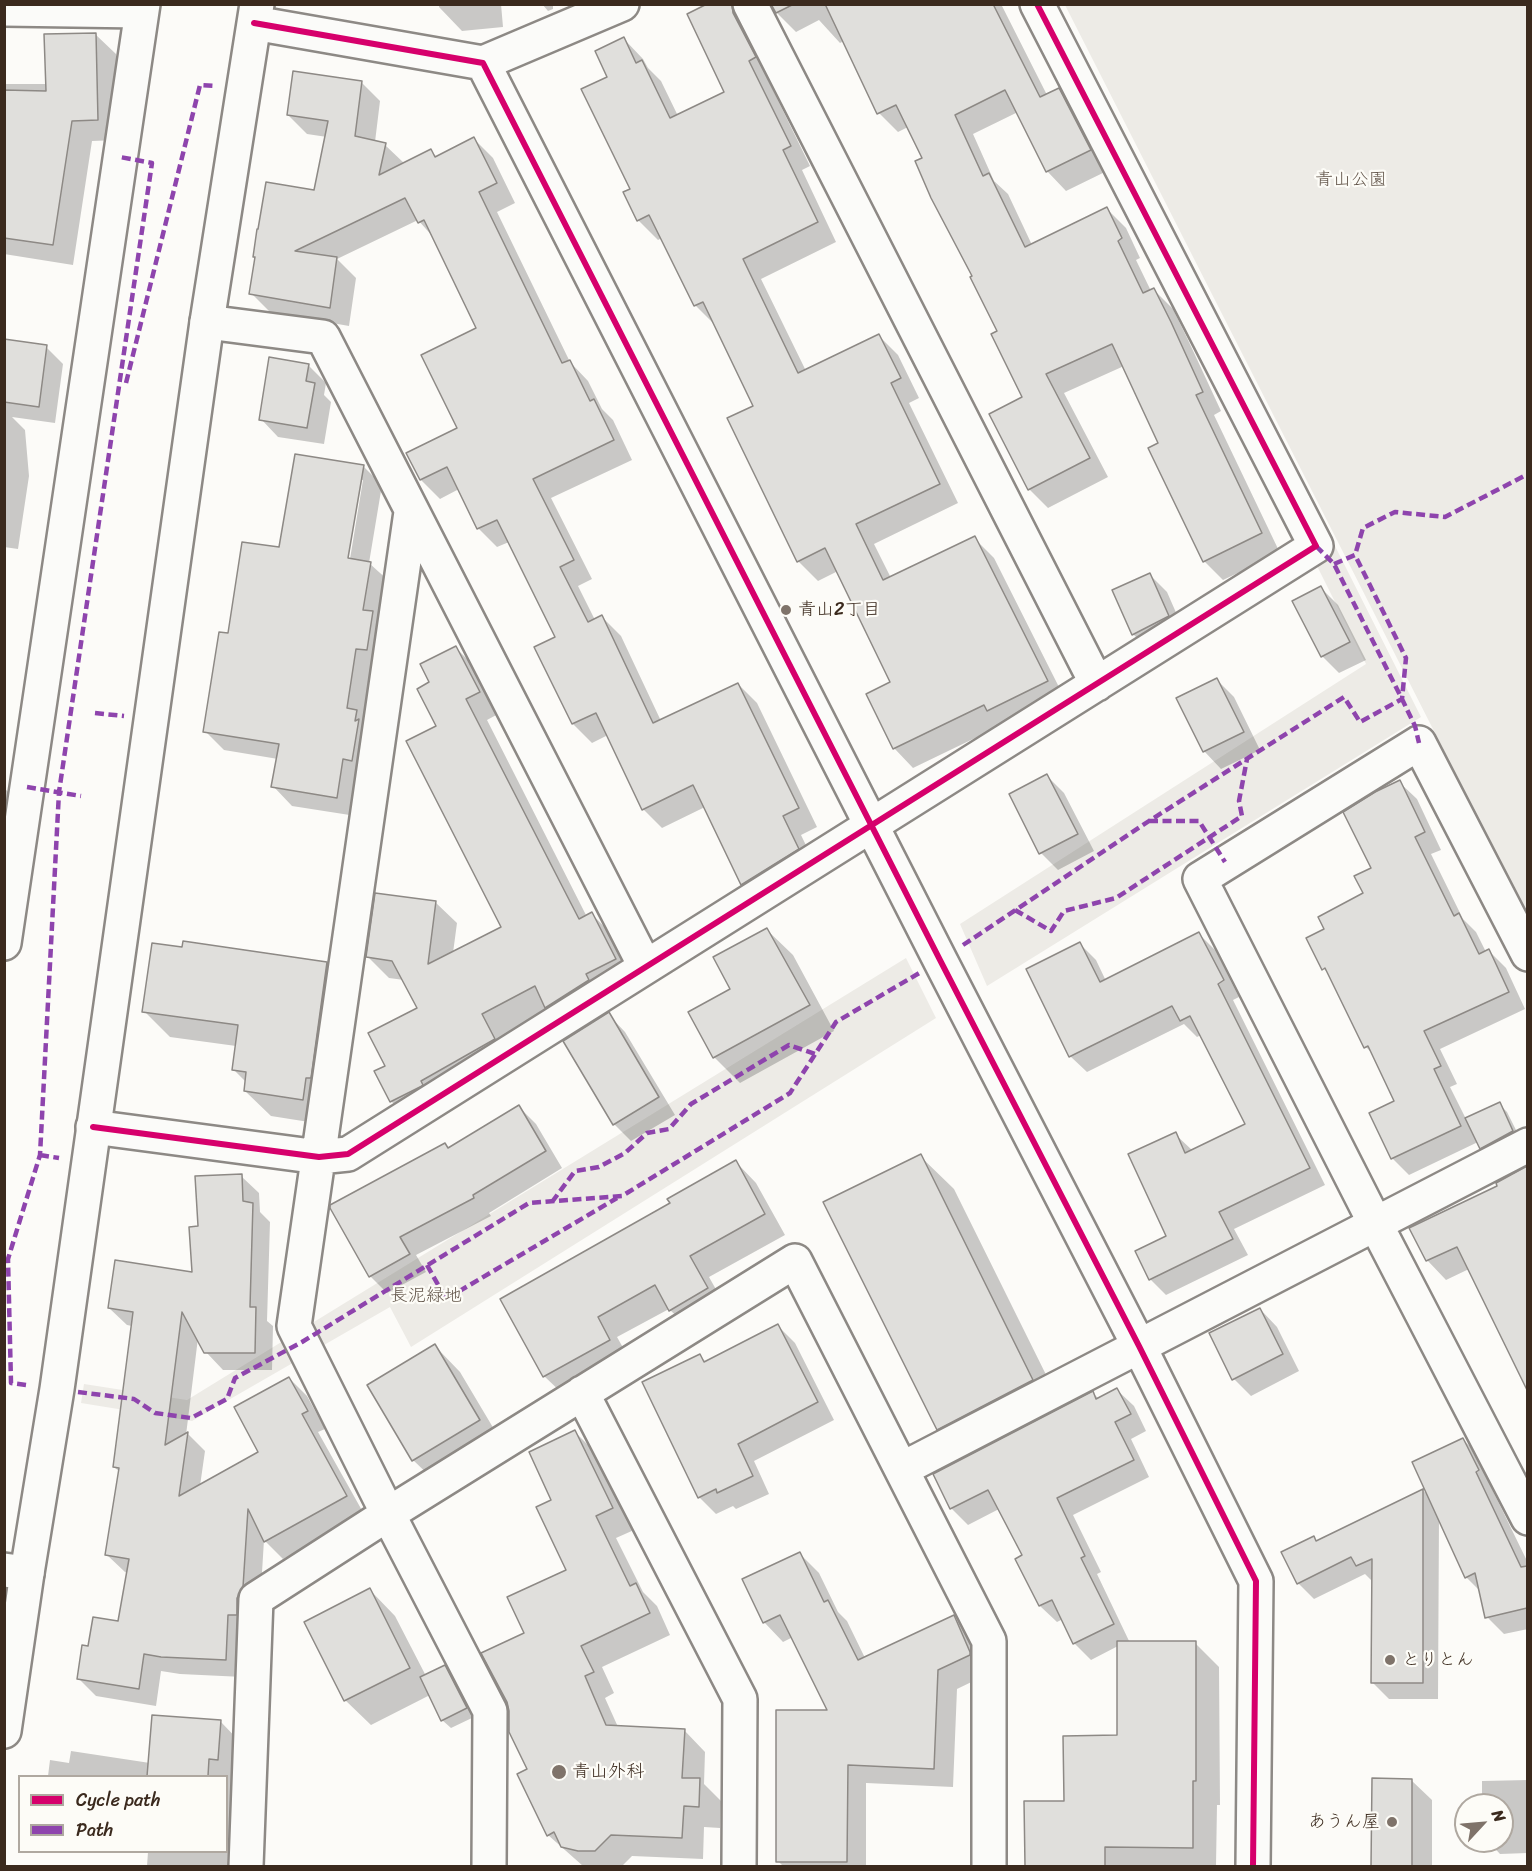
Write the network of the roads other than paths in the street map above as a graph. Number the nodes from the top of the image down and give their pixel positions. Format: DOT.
graph roads {
  1 [pos="622,4"];
  2 [pos="750,4"];
  3 [pos="1037,4"];
  4 [pos="142,8"];
  5 [pos="4,9"];
  6 [pos="255,14"];
  7 [pos="483,63"];
  8 [pos="207,322"];
  9 [pos="411,512"];
  10 [pos="1097,684"];
  11 [pos="871,824"];
  12 [pos="4,943"];
  13 [pos="1527,954"];
  14 [pos="645,966"];
  15 [pos="93,1127"];
  16 [pos="1527,1145"];
  17 [pos="319,1157"];
  18 [pos="1375,1223"];
  19 [pos="1139,1346"];
  20 [pos="582,1393"];
  21 [pos="902,1469"];
  22 [pos="388,1514"];
  23 [pos="1527,1518"];
  24 [pos="16,1571"];
  25 [pos="4,1731"];
  26 [pos="246,1866"];
  27 [pos="489,1866"];
  28 [pos="739,1866"];
  29 [pos="989,1866"];
  30 [pos="1253,1866"];
  1 -- 7 [label="street"];
  2 -- 10 [label="street"];
  3 -- 10 [label="street"];
  4 -- 5 [label="street"];
  4 -- 12 [label="street"];
  6 -- 7 [label="street"];
  6 -- 8 [label="street"];
  7 -- 11 [label="street"];
  8 -- 9 [label="street"];
  8 -- 15 [label="street"];
  9 -- 14 [label="street"];
  9 -- 17 [label="street"];
  10 -- 11 [label="street"];
  11 -- 14 [label="street"];
  11 -- 19 [label="street"];
  13 -- 18 [label="street"];
  14 -- 17 [label="street"];
  15 -- 17 [label="street"];
  15 -- 24 [label="street"];
  16 -- 18 [label="street"];
  17 -- 22 [label="street"];
  18 -- 19 [label="street"];
  18 -- 23 [label="street"];
  19 -- 21 [label="street"];
  19 -- 30 [label="street"];
  20 -- 21 [label="street"];
  20 -- 22 [label="street"];
  20 -- 28 [label="street"];
  21 -- 29 [label="street"];
  22 -- 26 [label="street"];
  22 -- 27 [label="street"];
  24 -- 25 [label="street"];
}
